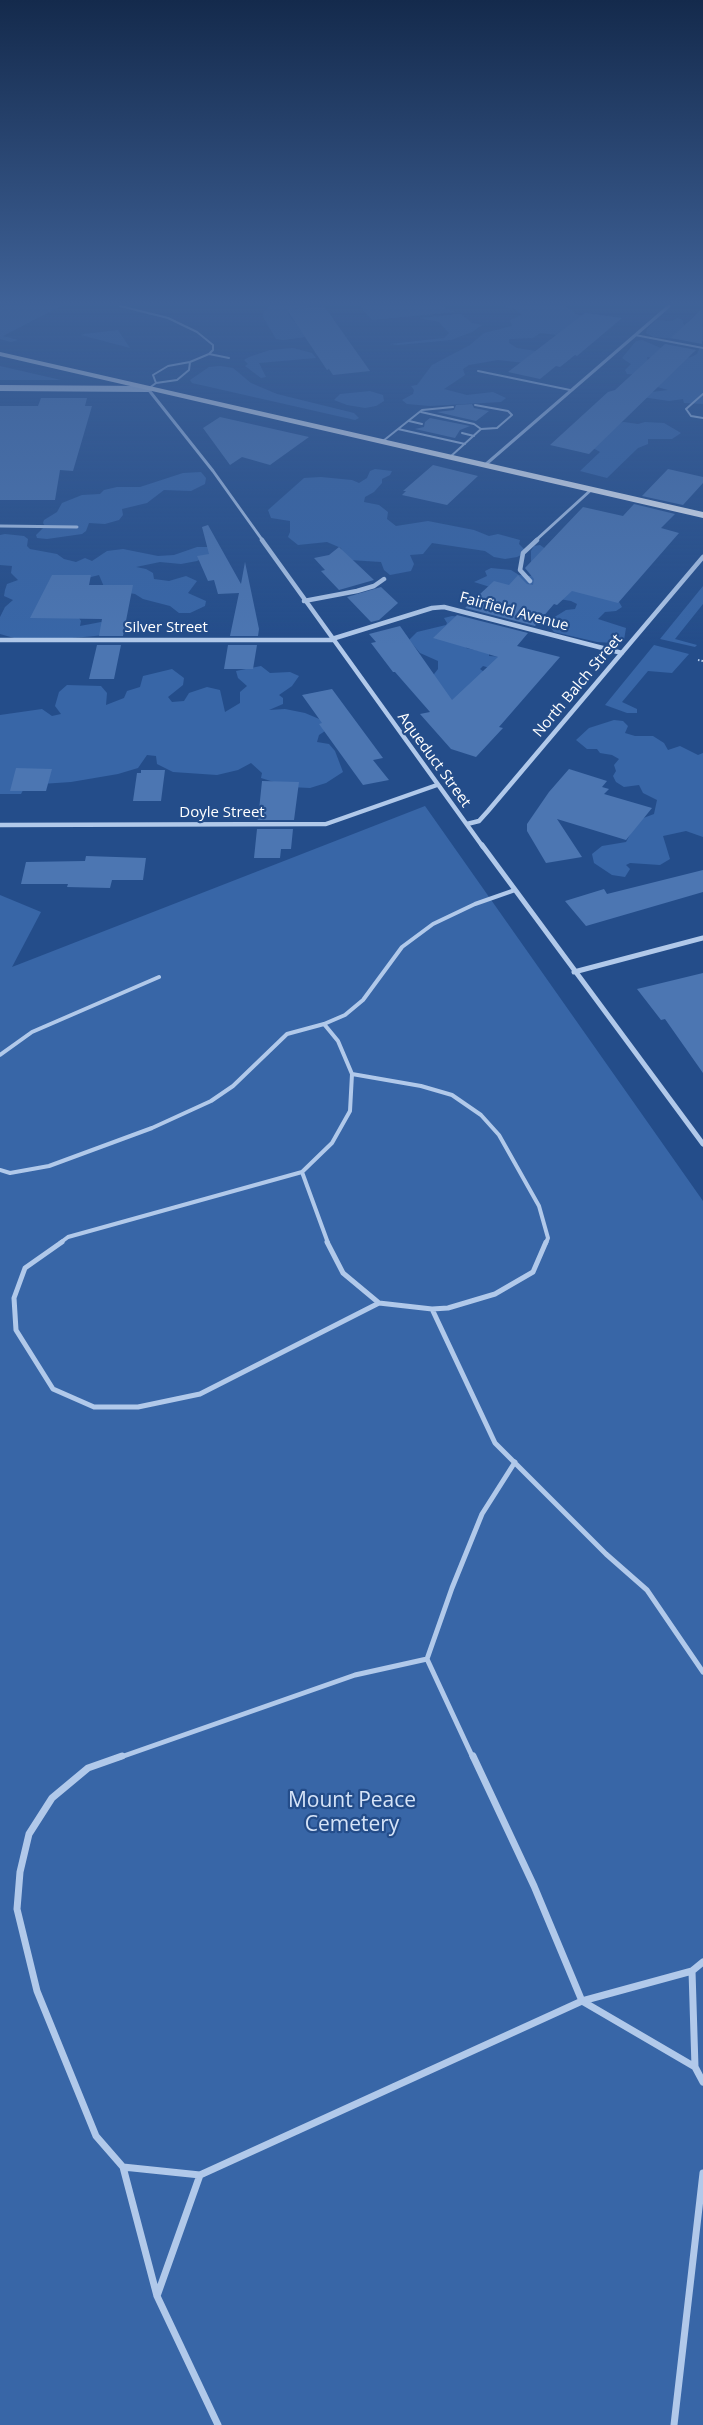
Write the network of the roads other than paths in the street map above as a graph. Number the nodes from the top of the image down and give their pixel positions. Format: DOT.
graph roads {
  1 [pos="172,419"];
  2 [pos="286,419"];
  3 [pos="452,419"];
  4 [pos="507,419"];
  5 [pos="537,419"];
  6 [pos="409,421"];
  7 [pos="422,424"];
  8 [pos="398,429"];
  9 [pos="482,429"];
  10 [pos="462,433"];
  11 [pos="474,436"];
  12 [pos="383,441"];
  13 [pos="465,444"];
  14 [pos="450,457"];
  15 [pos="485,465"];
  16 [pos="592,489"];
  17 [pos="703,515"];
  18 [pos="0,526"];
  19 [pos="77,527"];
  20 [pos="703,557"];
  21 [pos="384,579"];
  22 [pos="530,581"];
  23 [pos="304,601"];
  24 [pos="0,640"];
  25 [pos="332,640"];
  26 [pos="622,653"];
  27 [pos="437,785"];
  28 [pos="467,824"];
  29 [pos="0,825"];
  30 [pos="514,891"];
  31 [pos="703,938"];
  32 [pos="574,972"];
  33 [pos="159,977"];
  34 [pos="324,1024"];
  35 [pos="0,1054"];
  36 [pos="352,1074"];
  37 [pos="703,1144"];
  38 [pos="0,1170"];
  39 [pos="302,1172"];
  40 [pos="379,1303"];
  41 [pos="432,1309"];
  42 [pos="515,1462"];
  43 [pos="427,1659"];
  44 [pos="703,1672"];
  45 [pos="703,1962"];
  46 [pos="692,1971"];
  47 [pos="582,2001"];
  48 [pos="695,2067"];
  49 [pos="703,2082"];
  50 [pos="123,2167"];
  51 [pos="703,2173"];
  52 [pos="200,2175"];
  53 [pos="157,2296"];
  54 [pos="218,2425"];
  55 [pos="674,2425"];
  1 -- 23 [label="street, Aqueduct Street"];
  2 -- 12 [label="main road"];
  3 -- 9 [label="lane"];
  4 -- 9 [label="lane"];
  5 -- 15 [label="street"];
  6 -- 7 [label="lane"];
  6 -- 8 [label="lane"];
  8 -- 12 [label="lane"];
  8 -- 13 [label="lane"];
  9 -- 11 [label="lane"];
  10 -- 11 [label="lane"];
  11 -- 13 [label="lane"];
  12 -- 14 [label="main road"];
  13 -- 14 [label="lane"];
  14 -- 15 [label="main road"];
  15 -- 16 [label="main road"];
  16 -- 17 [label="main road"];
  16 -- 22 [label="street"];
  18 -- 19 [label="street"];
  20 -- 26 [label="street, North Balch Street"];
  21 -- 23 [label="street"];
  23 -- 25 [label="street, Aqueduct Street"];
  24 -- 25 [label="street, Silver Street"];
  25 -- 26 [label="street, Fairfield Avenue"];
  25 -- 27 [label="street, Aqueduct Street"];
  26 -- 28 [label="street, North Balch Street"];
  27 -- 28 [label="street, Aqueduct Street"];
  27 -- 29 [label="street, Doyle Street"];
  28 -- 30 [label="street, Aqueduct Street"];
  30 -- 32 [label="street, Aqueduct Street"];
  30 -- 34 [label="lane"];
  31 -- 32 [label="street"];
  32 -- 37 [label="street, Aqueduct Street"];
  33 -- 35 [label="lane"];
  34 -- 36 [label="lane"];
  34 -- 38 [label="lane"];
  36 -- 39 [label="lane"];
  36 -- 41 [label="lane"];
  39 -- 40 [label="lane"];
  39 -- 40 [label="lane"];
  40 -- 41 [label="lane"];
  41 -- 42 [label="lane"];
  42 -- 43 [label="lane"];
  42 -- 44 [label="lane"];
  43 -- 47 [label="lane"];
  43 -- 50 [label="lane"];
  45 -- 46 [label="lane"];
  46 -- 47 [label="lane"];
  46 -- 48 [label="lane"];
  47 -- 48 [label="lane"];
  47 -- 52 [label="lane"];
  48 -- 49 [label="lane"];
  50 -- 52 [label="lane"];
  50 -- 53 [label="lane"];
  51 -- 55 [label="lane"];
  52 -- 53 [label="lane"];
  53 -- 54 [label="lane"];
}
